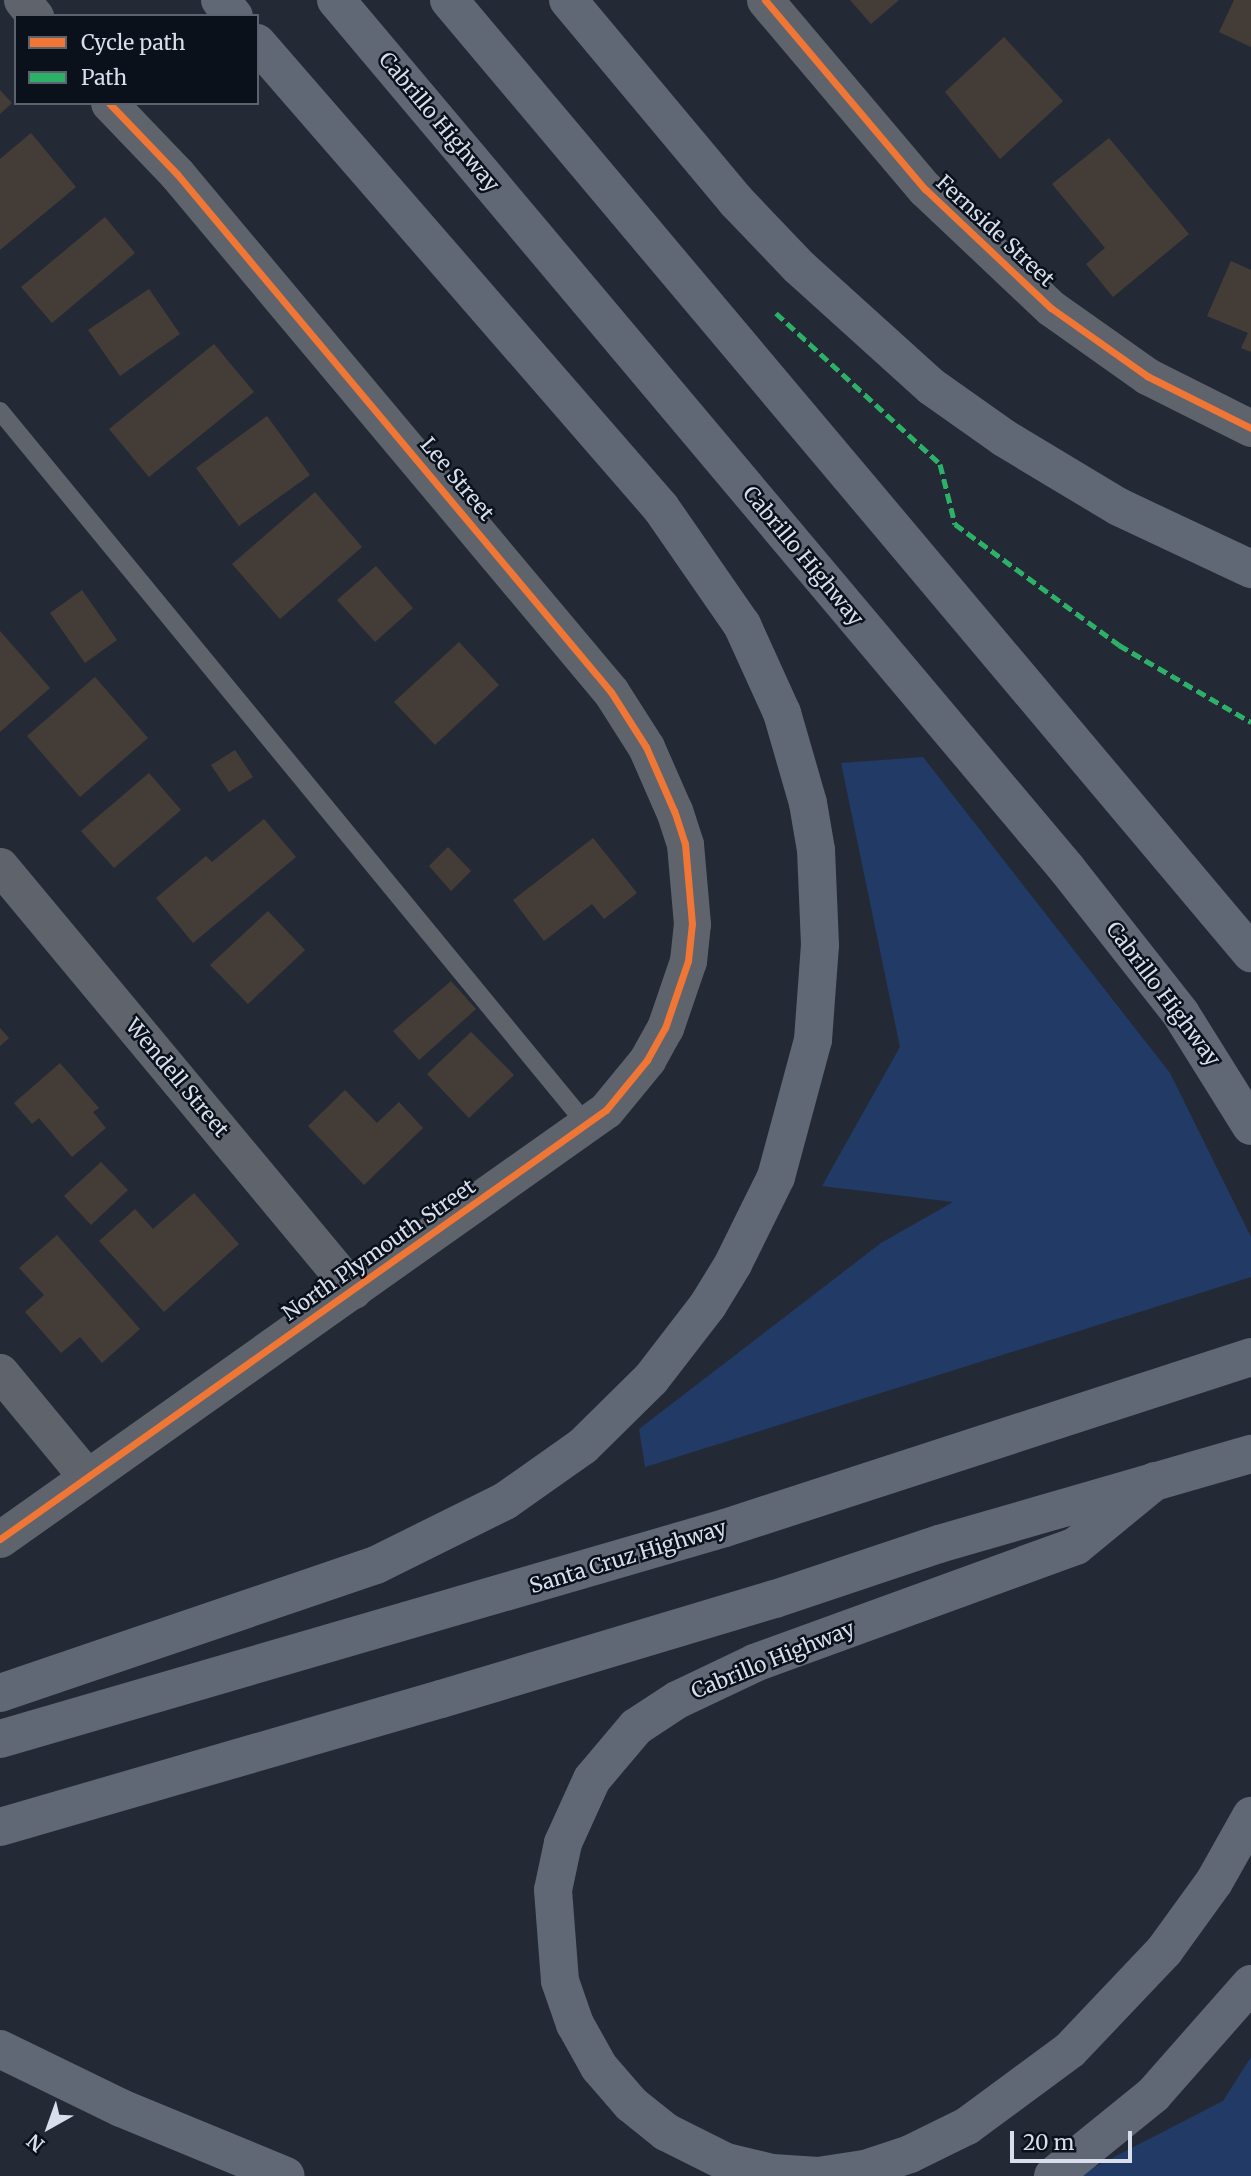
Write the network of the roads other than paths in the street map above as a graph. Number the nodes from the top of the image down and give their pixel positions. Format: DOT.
graph roads {
  1 [pos="22,0"];
  2 [pos="220,0"];
  3 [pos="336,0"];
  4 [pos="449,0"];
  5 [pos="568,0"];
  6 [pos="765,0"];
  7 [pos="33,14"];
  8 [pos="232,14"];
  9 [pos="259,45"];
  10 [pos="111,105"];
  11 [pos="0,411"];
  12 [pos="1251,428"];
  13 [pos="1251,569"];
  14 [pos="0,866"];
  15 [pos="692,924"];
  16 [pos="1251,953"];
  17 [pos="587,1125"];
  18 [pos="1251,1126"];
  19 [pos="353,1290"];
  20 [pos="1251,1357"];
  21 [pos="0,1372"];
  22 [pos="1251,1454"];
  23 [pos="88,1478"];
  24 [pos="1156,1481"];
  25 [pos="0,1539"];
  26 [pos="0,1693"];
  27 [pos="0,1739"];
  28 [pos="1251,1816"];
  29 [pos="0,1827"];
  30 [pos="1251,1984"];
  31 [pos="0,2049"];
  32 [pos="286,2176"];
  33 [pos="1053,2176"];
  1 -- 7 [label="street"];
  2 -- 8 [label="highway"];
  3 -- 18 [label="highway, Cabrillo Highway"];
  4 -- 16 [label="highway"];
  5 -- 13 [label="highway"];
  6 -- 12 [label="street, Fernside Street"];
  9 -- 26 [label="highway"];
  10 -- 15 [label="street, Lee Street"];
  11 -- 17 [label="lane"];
  14 -- 19 [label="street, Wendell Street"];
  15 -- 17 [label="street, North Plymouth Street"];
  17 -- 19 [label="street, North Plymouth Street"];
  19 -- 23 [label="street, North Plymouth Street"];
  20 -- 27 [label="highway, Santa Cruz Highway"];
  21 -- 23 [label="street"];
  22 -- 24 [label="highway, Cabrillo Highway"];
  23 -- 25 [label="street, North Plymouth Street"];
  24 -- 28 [label="highway, Cabrillo Highway"];
  24 -- 29 [label="highway"];
  30 -- 33 [label="highway"];
  31 -- 32 [label="highway"];
}
